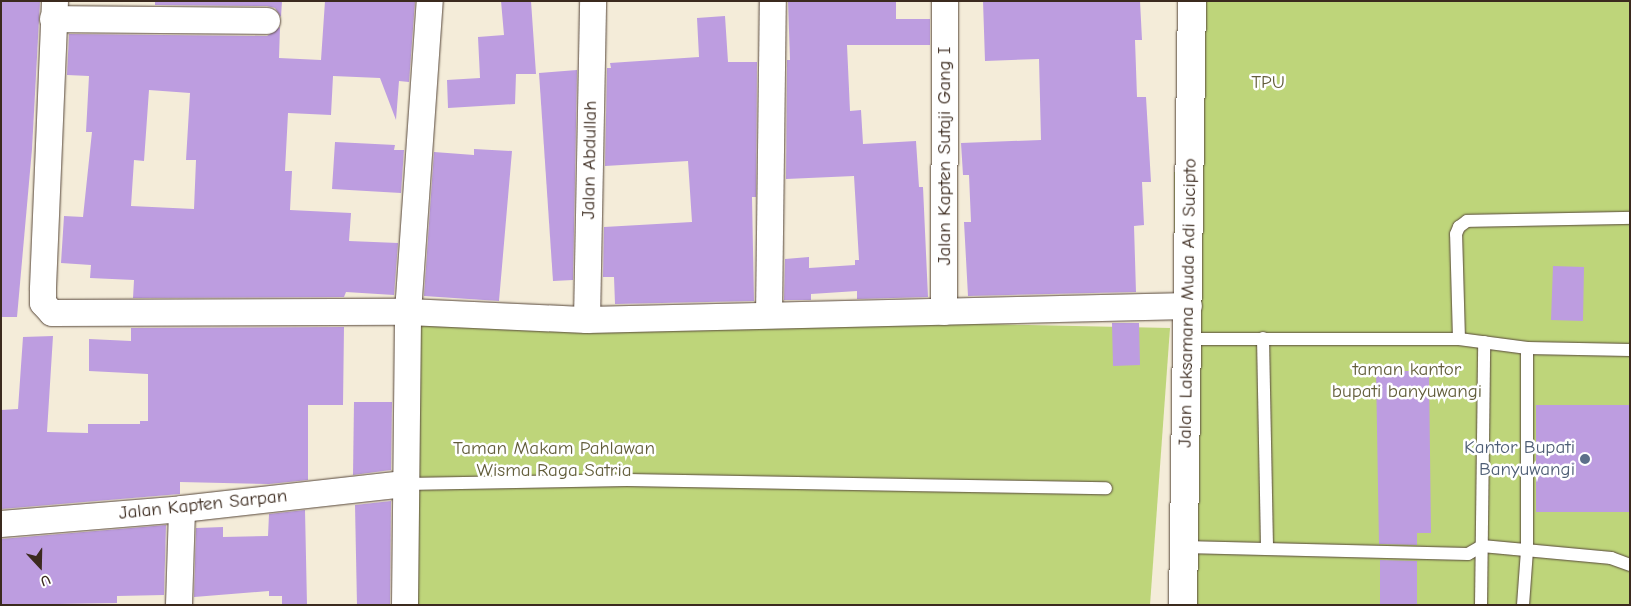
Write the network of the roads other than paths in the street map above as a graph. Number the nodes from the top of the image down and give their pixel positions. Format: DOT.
graph roads {
  1 [pos="430,1"];
  2 [pos="592,1"];
  3 [pos="773,1"];
  4 [pos="945,1"];
  5 [pos="1192,1"];
  6 [pos="54,10"];
  7 [pos="267,21"];
  8 [pos="1630,218"];
  9 [pos="1189,306"];
  10 [pos="408,312"];
  11 [pos="944,312"];
  12 [pos="769,315"];
  13 [pos="588,320"];
  14 [pos="1188,338"];
  15 [pos="1263,338"];
  16 [pos="1459,339"];
  17 [pos="1484,342"];
  18 [pos="1527,348"];
  19 [pos="1630,350"];
  20 [pos="405,484"];
  21 [pos="1106,488"];
  22 [pos="182,509"];
  23 [pos="1,524"];
  24 [pos="1482,546"];
  25 [pos="1184,547"];
  26 [pos="1267,548"];
  27 [pos="1527,550"];
  28 [pos="1630,565"];
  29 [pos="180,605"];
  30 [pos="405,605"];
  31 [pos="1183,605"];
  32 [pos="1481,605"];
  33 [pos="1523,605"];
  1 -- 10 [label="street"];
  2 -- 13 [label="street, Jalan Abdullah"];
  3 -- 12 [label="street"];
  4 -- 11 [label="street, Jalan Kapten Sutaji Gang I"];
  5 -- 9 [label="main road, Jalan Laksamana Muda Adi Sucipto"];
  6 -- 7 [label="street"];
  6 -- 10 [label="street"];
  8 -- 16 [label="lane"];
  9 -- 11 [label="street"];
  9 -- 14 [label="main road, Jalan Laksamana Muda Adi Sucipto"];
  10 -- 13 [label="street"];
  10 -- 20 [label="street"];
  11 -- 12 [label="street"];
  12 -- 13 [label="street"];
  14 -- 15 [label="lane"];
  14 -- 25 [label="main road, Jalan Laksamana Muda Adi Sucipto"];
  15 -- 16 [label="lane"];
  15 -- 26 [label="lane"];
  16 -- 17 [label="lane"];
  17 -- 18 [label="lane"];
  17 -- 24 [label="lane"];
  18 -- 19 [label="lane"];
  18 -- 27 [label="lane"];
  20 -- 21 [label="lane"];
  20 -- 22 [label="street, Jalan Kapten Sarpan"];
  20 -- 30 [label="street"];
  22 -- 23 [label="street, Jalan Kapten Sarpan"];
  22 -- 29 [label="street"];
  24 -- 26 [label="lane"];
  24 -- 27 [label="lane"];
  24 -- 32 [label="lane"];
  25 -- 26 [label="lane"];
  25 -- 31 [label="main road, Jalan Laksamana Muda Adi Sucipto"];
  27 -- 28 [label="lane"];
  27 -- 33 [label="lane"];
}
